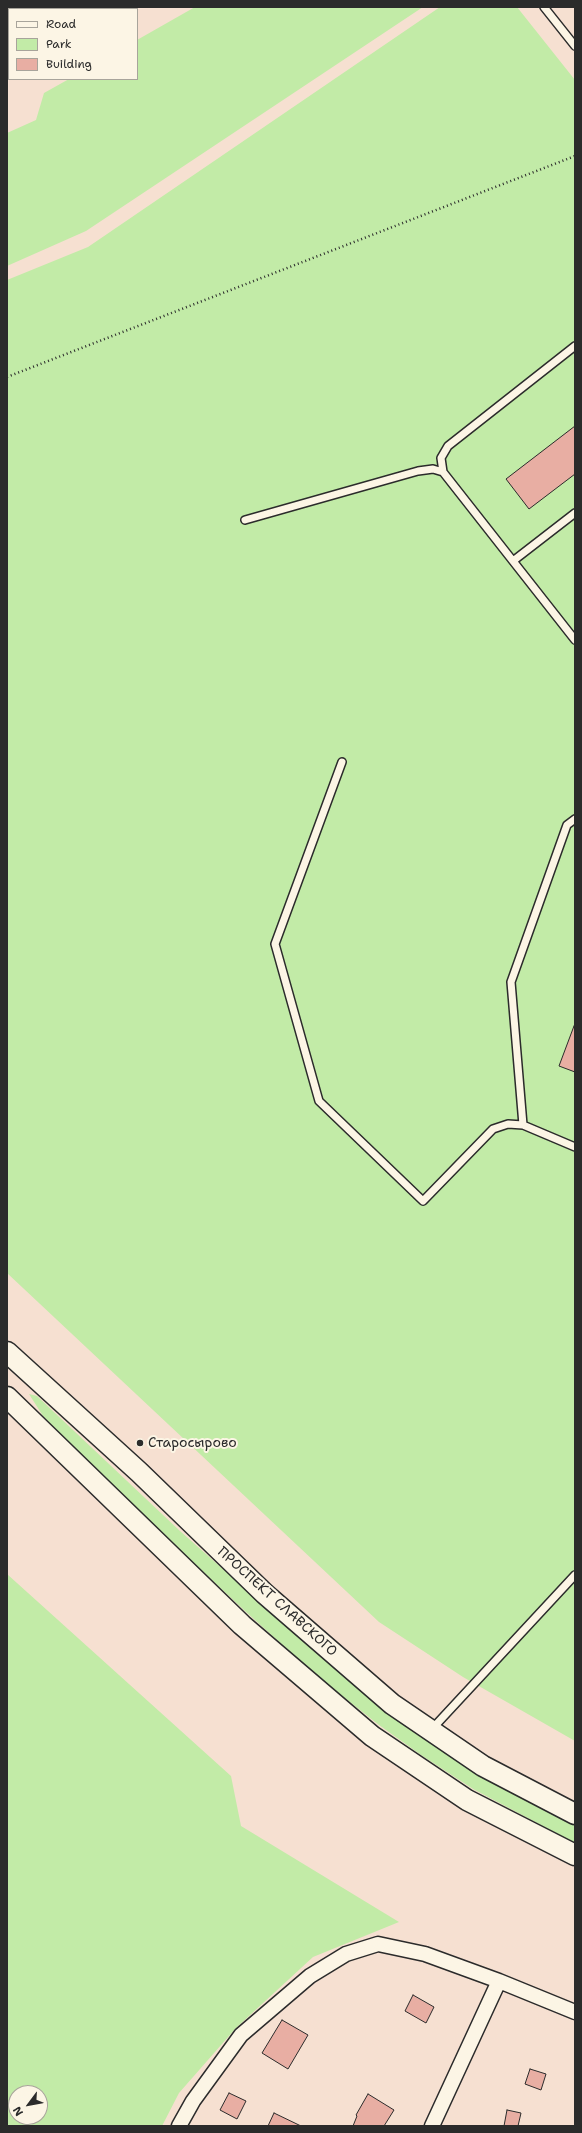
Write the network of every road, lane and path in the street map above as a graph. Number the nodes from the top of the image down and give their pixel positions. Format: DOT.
graph roads {
  1 [pos="544,7"];
  2 [pos="575,46"];
  3 [pos="575,156"];
  4 [pos="575,346"];
  5 [pos="7,377"];
  6 [pos="443,472"];
  7 [pos="575,513"];
  8 [pos="245,520"];
  9 [pos="513,561"];
  10 [pos="575,640"];
  11 [pos="342,762"];
  12 [pos="575,819"];
  13 [pos="523,1125"];
  14 [pos="575,1147"];
  15 [pos="7,1352"];
  16 [pos="7,1397"];
  17 [pos="575,1575"];
  18 [pos="431,1730"];
  19 [pos="575,1814"];
  20 [pos="575,1855"];
  21 [pos="500,1981"];
  22 [pos="575,2012"];
  23 [pos="179,2126"];
  24 [pos="432,2126"];
  1 -- 2 [label="lane"];
  3 -- 5 [label="path"];
  4 -- 6 [label="lane"];
  6 -- 8 [label="lane"];
  6 -- 9 [label="lane"];
  7 -- 9 [label="lane"];
  9 -- 10 [label="lane"];
  11 -- 13 [label="lane"];
  12 -- 13 [label="lane"];
  13 -- 14 [label="lane"];
  15 -- 18 [label="main road, ПРОСПЕКТ СЛАВСКОГО"];
  16 -- 20 [label="main road"];
  17 -- 18 [label="lane"];
  18 -- 19 [label="main road, ПРОСПЕКТ СЛАВСКОГО"];
  21 -- 22 [label="street"];
  21 -- 23 [label="street"];
  21 -- 24 [label="street"];
}
